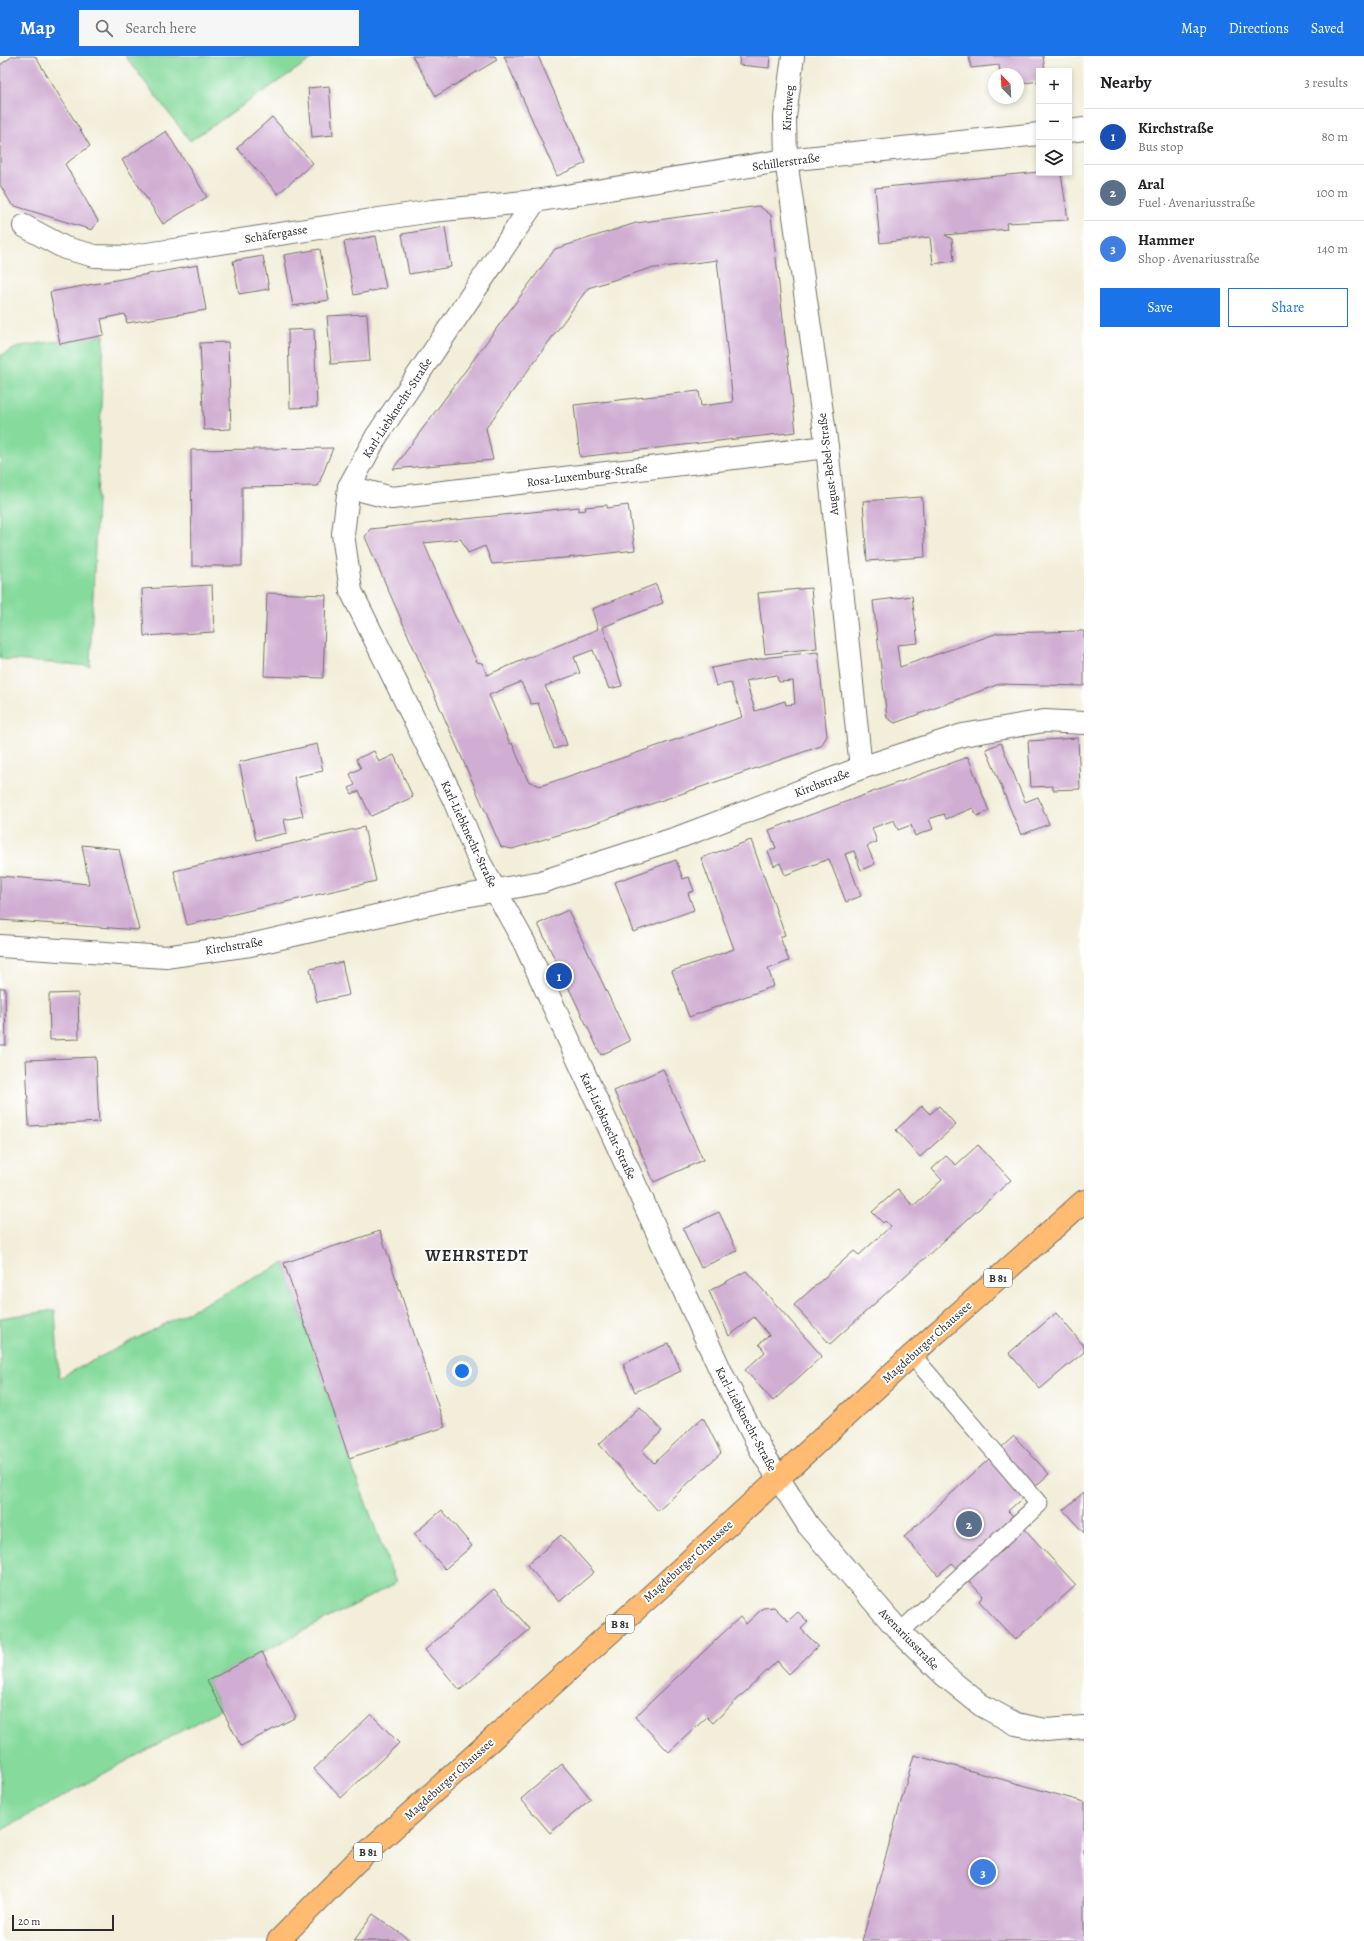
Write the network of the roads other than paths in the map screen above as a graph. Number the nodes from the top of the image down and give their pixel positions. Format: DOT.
graph roads {
  1 [pos="793,56"];
  2 [pos="1084,129"];
  3 [pos="1072,131"];
  4 [pos="1036,134"];
  5 [pos="786,160"];
  6 [pos="535,201"];
  7 [pos="24,226"];
  8 [pos="827,447"];
  9 [pos="350,487"];
  10 [pos="1084,723"];
  11 [pos="861,768"];
  12 [pos="495,890"];
  13 [pos="0,946"];
  14 [pos="1084,1201"];
  15 [pos="912,1355"];
  16 [pos="778,1479"];
  17 [pos="900,1632"];
  18 [pos="1084,1727"];
  19 [pos="278,1941"];
  1 -- 5 [label="street, Kirchweg"];
  2 -- 3 [label="street"];
  4 -- 5 [label="street, Schillerstraße"];
  5 -- 6 [label="street, Schillerstraße"];
  5 -- 8 [label="street, August-Bebel-Straße"];
  6 -- 7 [label="street, Schäfergasse"];
  6 -- 9 [label="street, Karl-Liebknecht-Straße"];
  8 -- 9 [label="street, Rosa-Luxemburg-Straße"];
  8 -- 11 [label="street, August-Bebel-Straße"];
  9 -- 12 [label="street, Karl-Liebknecht-Straße"];
  10 -- 11 [label="street, Kirchstraße"];
  11 -- 12 [label="street, Kirchstraße"];
  12 -- 13 [label="street, Kirchstraße"];
  12 -- 16 [label="street, Karl-Liebknecht-Straße"];
  14 -- 15 [label="main road, Magdeburger Chaussee / B 81"];
  15 -- 16 [label="main road, Magdeburger Chaussee / B 81"];
  15 -- 17 [label="lane"];
  16 -- 17 [label="street, Avenariusstraße"];
  16 -- 19 [label="main road, Magdeburger Chaussee / B 81"];
  17 -- 18 [label="street, Avenariusstraße"];
}
